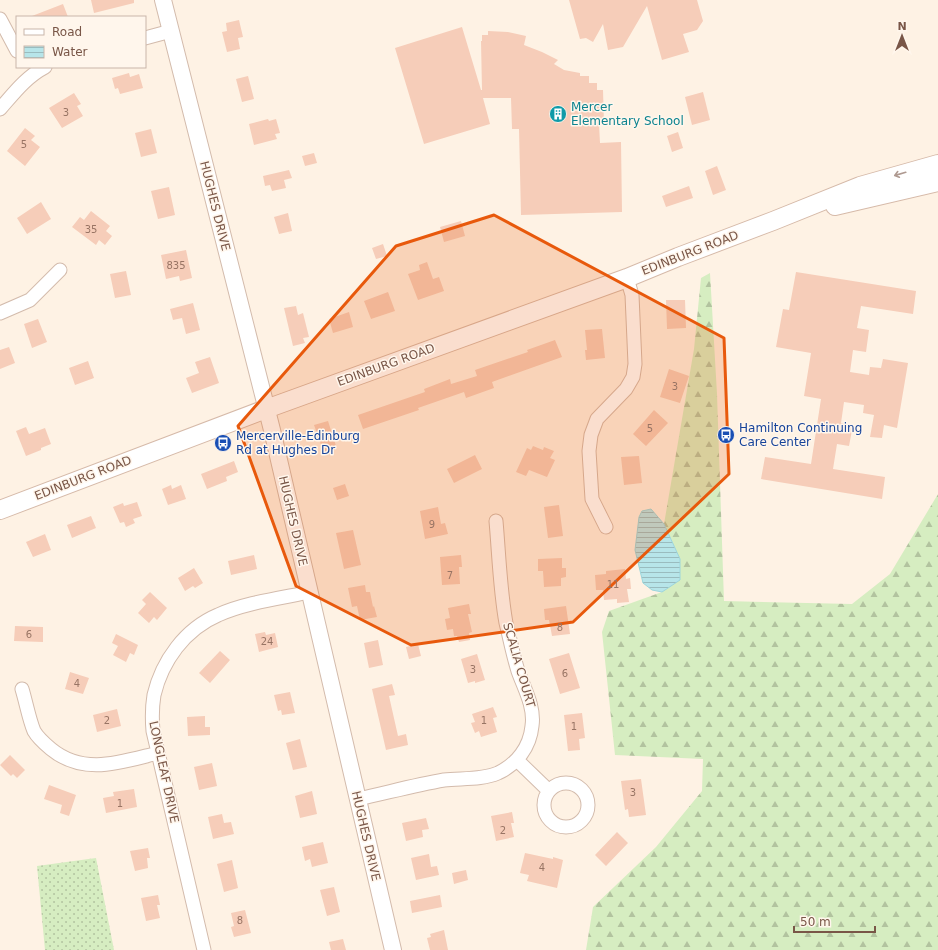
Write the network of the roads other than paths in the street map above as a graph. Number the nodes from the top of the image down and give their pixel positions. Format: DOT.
graph roads {
  1 [pos="163,0"];
  2 [pos="0,19"];
  3 [pos="171,31"];
  4 [pos="146,38"];
  5 [pos="16,49"];
  6 [pos="42,68"];
  7 [pos="28,72"];
  8 [pos="0,109"];
  9 [pos="938,164"];
  10 [pos="938,182"];
  11 [pos="772,221"];
  12 [pos="60,270"];
  13 [pos="628,278"];
  14 [pos="0,313"];
  15 [pos="266,409"];
  16 [pos="0,510"];
  17 [pos="496,520"];
  18 [pos="606,527"];
  19 [pos="310,592"];
  20 [pos="22,689"];
  21 [pos="158,753"];
  22 [pos="517,760"];
  23 [pos="549,791"];
  24 [pos="358,799"];
  25 [pos="204,950"];
  26 [pos="393,950"];
  1 -- 3 [label="street, HUGHES DRIVE"];
  2 -- 5 [label="street"];
  3 -- 4 [label="street"];
  3 -- 15 [label="street, HUGHES DRIVE"];
  6 -- 7 [label="street"];
  7 -- 8 [label="street"];
  9 -- 11 [label="main road, EDINBURG ROAD, one-way"];
  10 -- 11 [label="main road, EDINBURG ROAD"];
  11 -- 13 [label="main road, EDINBURG ROAD"];
  12 -- 14 [label="street"];
  13 -- 15 [label="main road, EDINBURG ROAD"];
  13 -- 18 [label="street"];
  15 -- 16 [label="main road, EDINBURG ROAD"];
  15 -- 19 [label="street, HUGHES DRIVE"];
  17 -- 22 [label="street, SCALIA COURT"];
  19 -- 21 [label="street, LONGLEAF DRIVE"];
  19 -- 24 [label="street, HUGHES DRIVE"];
  20 -- 21 [label="street"];
  21 -- 25 [label="street, LONGLEAF DRIVE"];
  22 -- 23 [label="street"];
  22 -- 24 [label="street, SCALIA COURT"];
  24 -- 26 [label="street, HUGHES DRIVE"];
}
